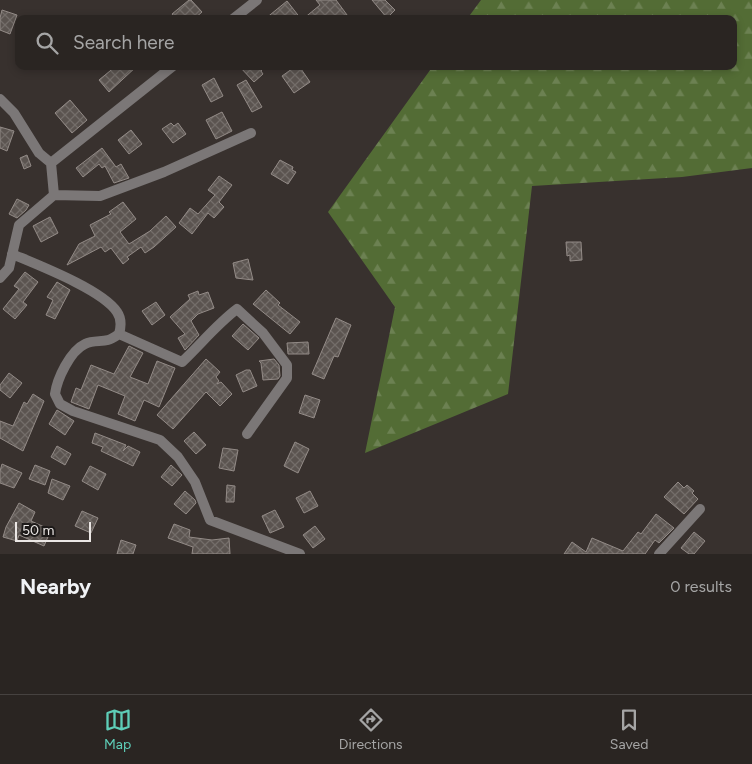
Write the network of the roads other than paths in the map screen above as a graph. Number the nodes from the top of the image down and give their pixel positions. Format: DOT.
graph roads {
  1 [pos="257,0"];
  2 [pos="238,15"];
  3 [pos="168,70"];
  4 [pos="0,99"];
  5 [pos="252,133"];
  6 [pos="51,163"];
  7 [pos="54,195"];
  8 [pos="12,254"];
  9 [pos="0,278"];
  10 [pos="119,334"];
  11 [pos="247,434"];
  12 [pos="700,509"];
  13 [pos="300,554"];
  14 [pos="659,554"];
  1 -- 2 [label="street"];
  3 -- 6 [label="street"];
  4 -- 6 [label="street"];
  5 -- 7 [label="street"];
  6 -- 7 [label="street"];
  7 -- 8 [label="street"];
  8 -- 9 [label="street"];
  8 -- 10 [label="street"];
  10 -- 11 [label="street"];
  10 -- 13 [label="street"];
  12 -- 14 [label="street"];
}
